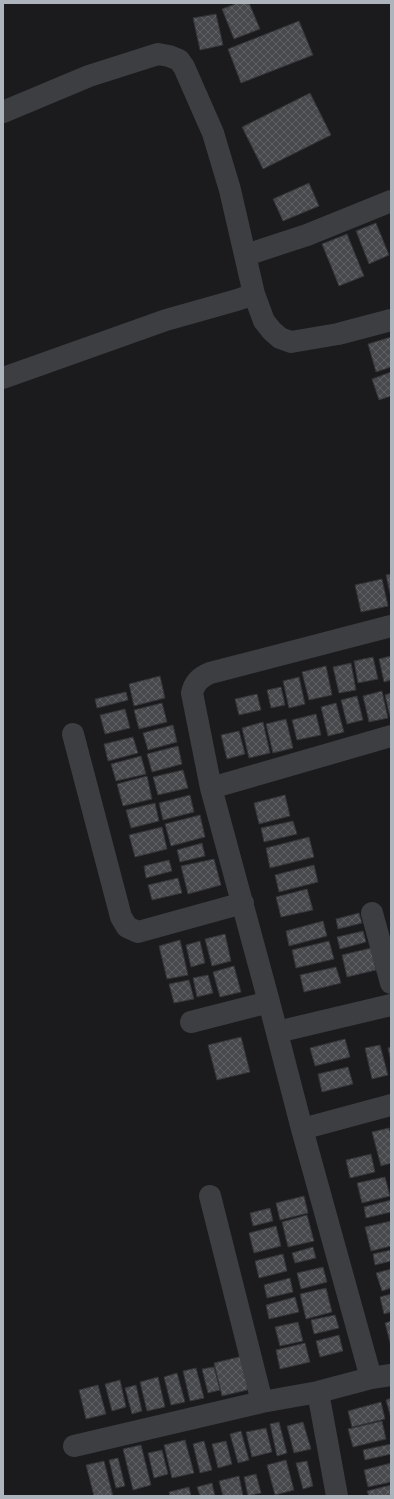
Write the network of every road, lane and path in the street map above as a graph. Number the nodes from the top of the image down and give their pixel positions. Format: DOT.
graph roads {
  1 [pos="3,112"];
  2 [pos="391,200"];
  3 [pos="246,255"];
  4 [pos="254,294"];
  5 [pos="391,320"];
  6 [pos="3,378"];
  7 [pos="391,626"];
  8 [pos="73,734"];
  9 [pos="391,736"];
  10 [pos="211,788"];
  11 [pos="243,903"];
  12 [pos="372,913"];
  13 [pos="391,983"];
  14 [pos="269,1002"];
  15 [pos="391,1004"];
  16 [pos="191,1022"];
  17 [pos="277,1032"];
  18 [pos="391,1105"];
  19 [pos="302,1129"];
  20 [pos="210,1196"];
  21 [pos="381,1376"];
  22 [pos="318,1392"];
  23 [pos="262,1402"];
  24 [pos="74,1446"];
  25 [pos="337,1496"];
  1 -- 3 [label="street"];
  2 -- 3 [label="street"];
  3 -- 4 [label="street"];
  4 -- 5 [label="street"];
  4 -- 6 [label="street"];
  7 -- 10 [label="street"];
  8 -- 11 [label="street"];
  9 -- 10 [label="street"];
  10 -- 11 [label="street"];
  11 -- 14 [label="street"];
  12 -- 13 [label="street"];
  14 -- 16 [label="street"];
  14 -- 17 [label="street"];
  15 -- 17 [label="street"];
  17 -- 19 [label="street"];
  18 -- 19 [label="street"];
  19 -- 21 [label="street"];
  20 -- 23 [label="street"];
  21 -- 22 [label="street"];
  22 -- 23 [label="street"];
  22 -- 25 [label="street"];
  23 -- 24 [label="street"];
}
